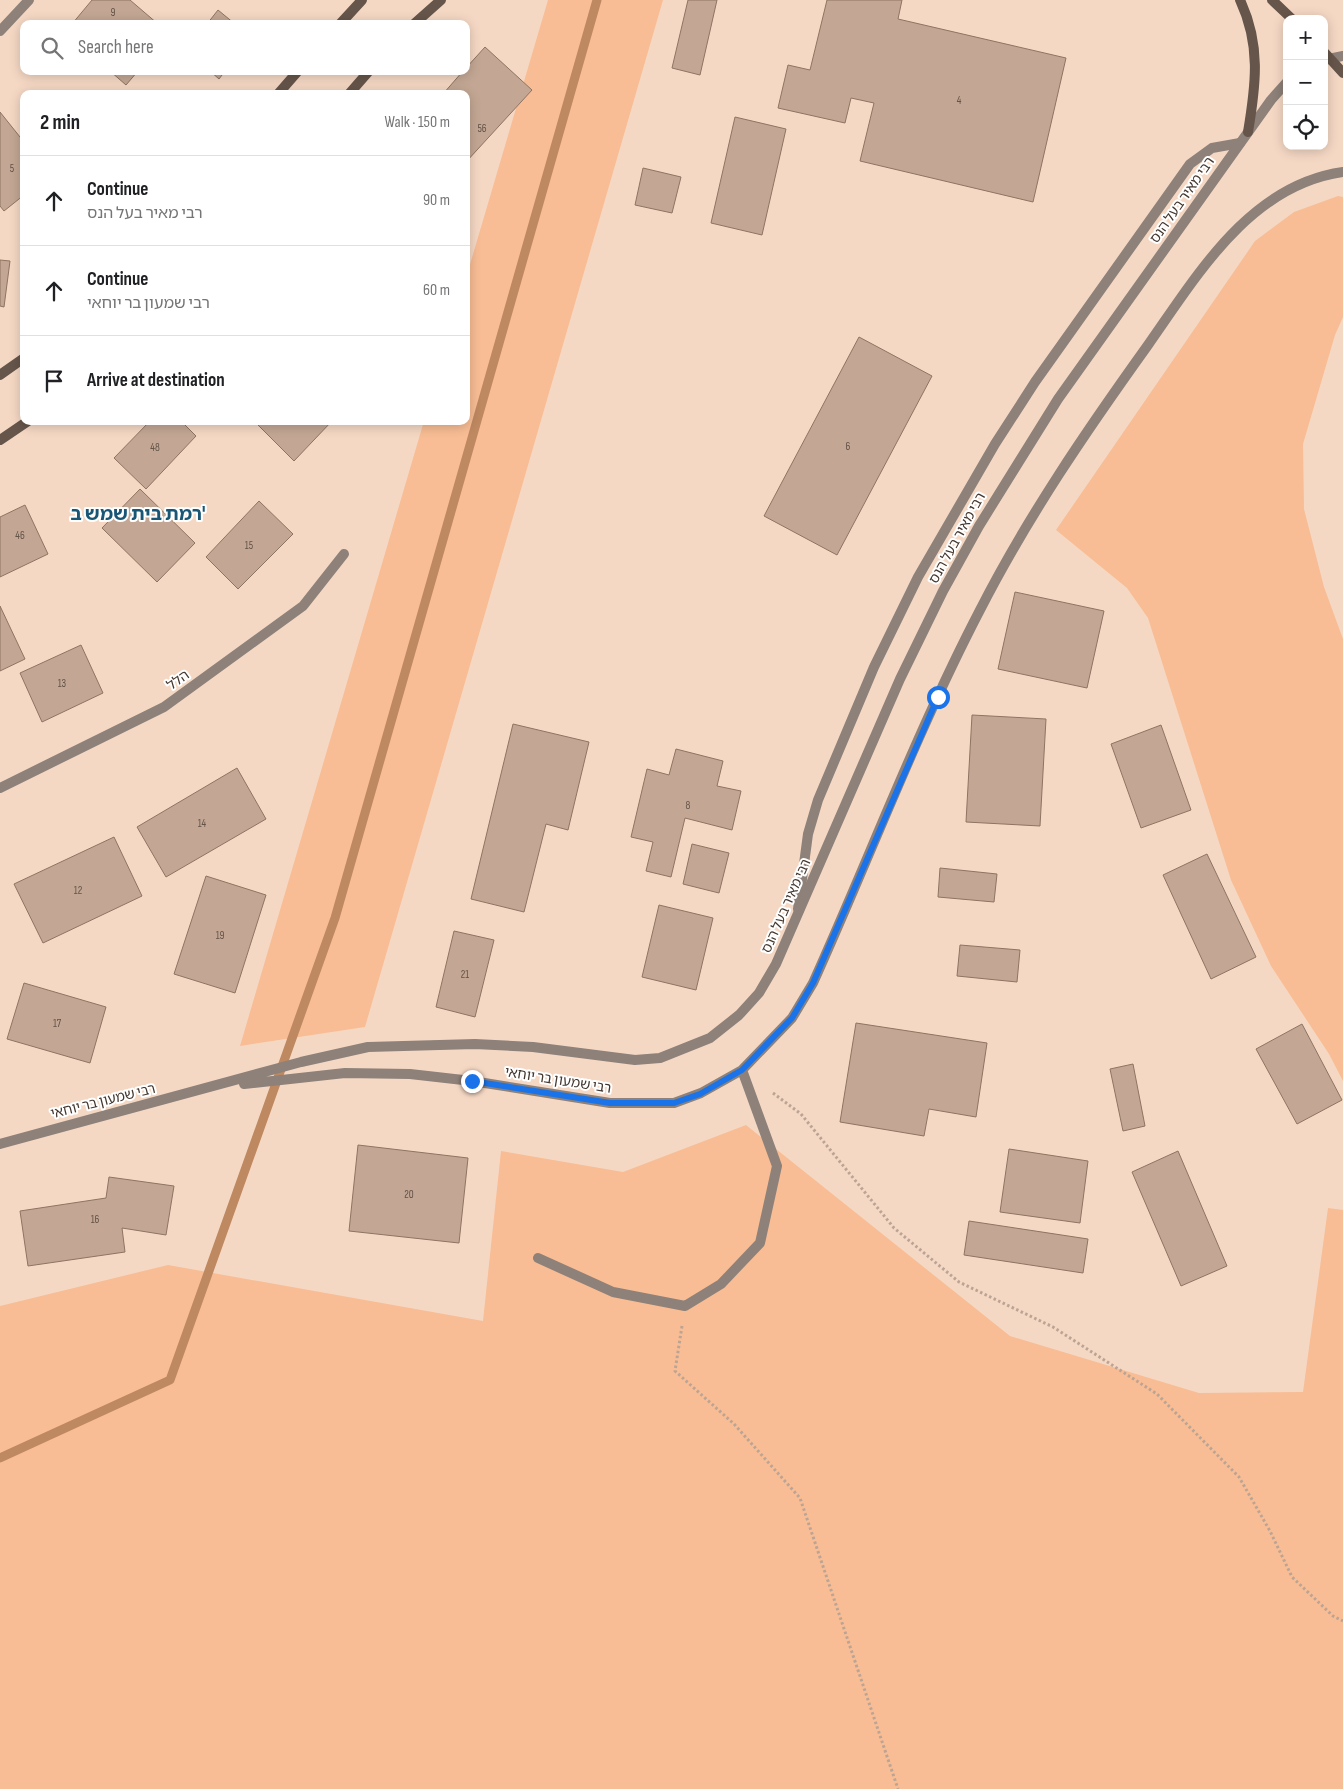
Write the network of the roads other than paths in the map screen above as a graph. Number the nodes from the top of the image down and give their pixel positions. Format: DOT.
graph roads {
  1 [pos="29,0"];
  2 [pos="362,0"];
  3 [pos="442,0"];
  4 [pos="1240,0"];
  5 [pos="1272,0"];
  6 [pos="1288,15"];
  7 [pos="344,20"];
  8 [pos="419,20"];
  9 [pos="0,31"];
  10 [pos="1328,56"];
  11 [pos="1343,56"];
  12 [pos="1328,58"];
  13 [pos="1343,73"];
  14 [pos="295,75"];
  15 [pos="366,75"];
  16 [pos="1283,87"];
  17 [pos="281,90"];
  18 [pos="353,90"];
  19 [pos="1248,132"];
  20 [pos="1240,143"];
  21 [pos="1343,172"];
  22 [pos="20,361"];
  23 [pos="0,375"];
  24 [pos="22,425"];
  25 [pos="0,440"];
  26 [pos="344,554"];
  27 [pos="0,788"];
  28 [pos="797,917"];
  29 [pos="710,1038"];
  30 [pos="742,1070"];
  31 [pos="213,1088"];
  32 [pos="0,1144"];
  33 [pos="538,1258"];
  1 -- 9 [label="street"];
  2 -- 7 [label="main road"];
  3 -- 8 [label="main road"];
  4 -- 19 [label="main road"];
  5 -- 6 [label="main road"];
  10 -- 11 [label="street"];
  12 -- 13 [label="main road"];
  14 -- 17 [label="main road"];
  15 -- 18 [label="main road"];
  16 -- 19 [label="street, רבי מאיר בעל הנס"];
  19 -- 20 [label="street, רבי מאיר בעל הנס"];
  20 -- 28 [label="street, רבי מאיר בעל הנס"];
  20 -- 28 [label="street"];
  21 -- 30 [label="street"];
  22 -- 23 [label="main road"];
  24 -- 25 [label="main road"];
  26 -- 27 [label="street, הלל"];
  28 -- 29 [label="street, רבי מאיר בעל הנס"];
  29 -- 31 [label="street, רבי שמעון בר יוחאי"];
  30 -- 31 [label="street, רבי שמעון בר יוחאי"];
  30 -- 33 [label="street"];
  31 -- 32 [label="street, רבי שמעון בר יוחאי"];
}
